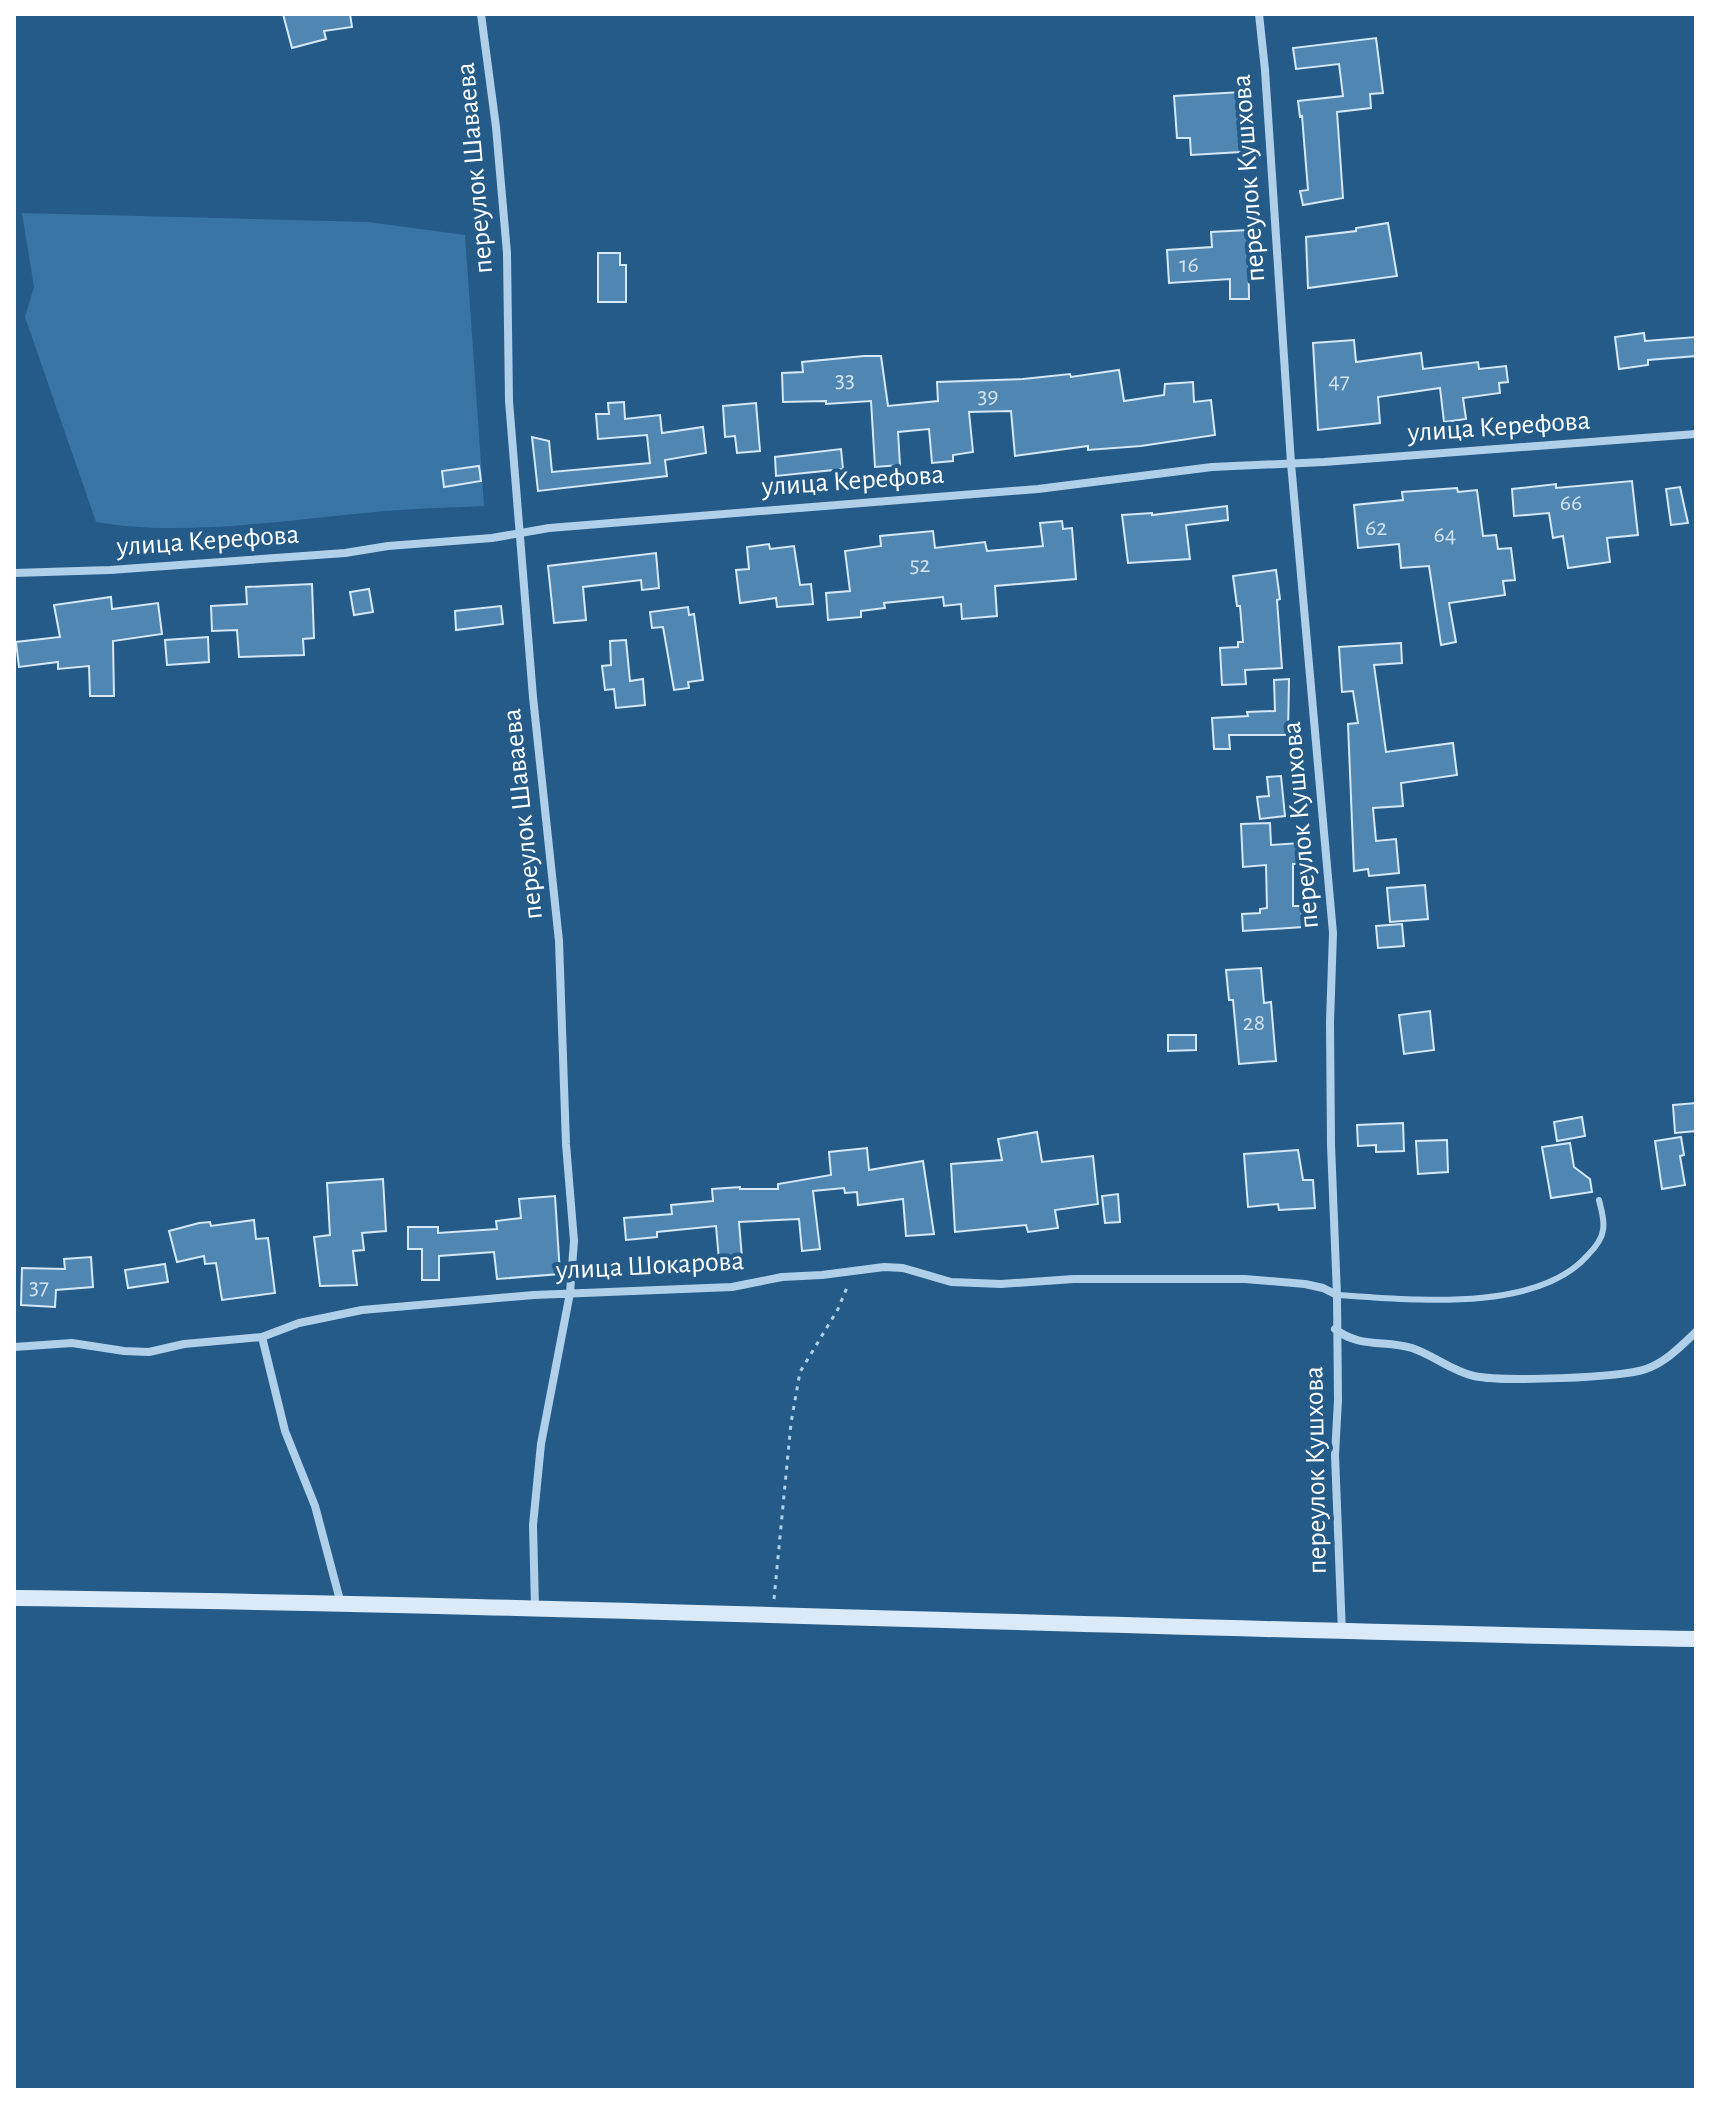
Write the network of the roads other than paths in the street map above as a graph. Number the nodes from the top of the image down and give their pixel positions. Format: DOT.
graph roads {
  1 [pos="481,14"];
  2 [pos="1259,14"];
  3 [pos="1696,434"];
  4 [pos="1291,463"];
  5 [pos="520,533"];
  6 [pos="14,573"];
  7 [pos="1599,1200"];
  8 [pos="570,1293"];
  9 [pos="1337,1295"];
  10 [pos="1335,1329"];
  11 [pos="1696,1332"];
  12 [pos="262,1337"];
  13 [pos="14,1347"];
  14 [pos="14,1598"];
  15 [pos="341,1605"];
  16 [pos="535,1608"];
  17 [pos="1342,1633"];
  18 [pos="1696,1639"];
  1 -- 5 [label="street, переулок Шаваева"];
  2 -- 4 [label="street, переулок Кушхова"];
  3 -- 4 [label="street, улица Керефова"];
  4 -- 5 [label="street, улица Керефова"];
  4 -- 9 [label="street, переулок Кушхова"];
  5 -- 6 [label="street, улица Керефова"];
  5 -- 8 [label="street, переулок Шаваева"];
  7 -- 9 [label="lane"];
  8 -- 9 [label="street, улица Шокарова"];
  8 -- 12 [label="street, улица Шокарова"];
  8 -- 16 [label="street, переулок Шаваева"];
  9 -- 10 [label="street, переулок Кушхова"];
  10 -- 11 [label="street"];
  10 -- 17 [label="street, переулок Кушхова"];
  12 -- 13 [label="street, улица Шокарова"];
  12 -- 15 [label="street"];
  14 -- 15 [label="street"];
  15 -- 16 [label="street"];
  16 -- 17 [label="street"];
  17 -- 18 [label="street"];
}
